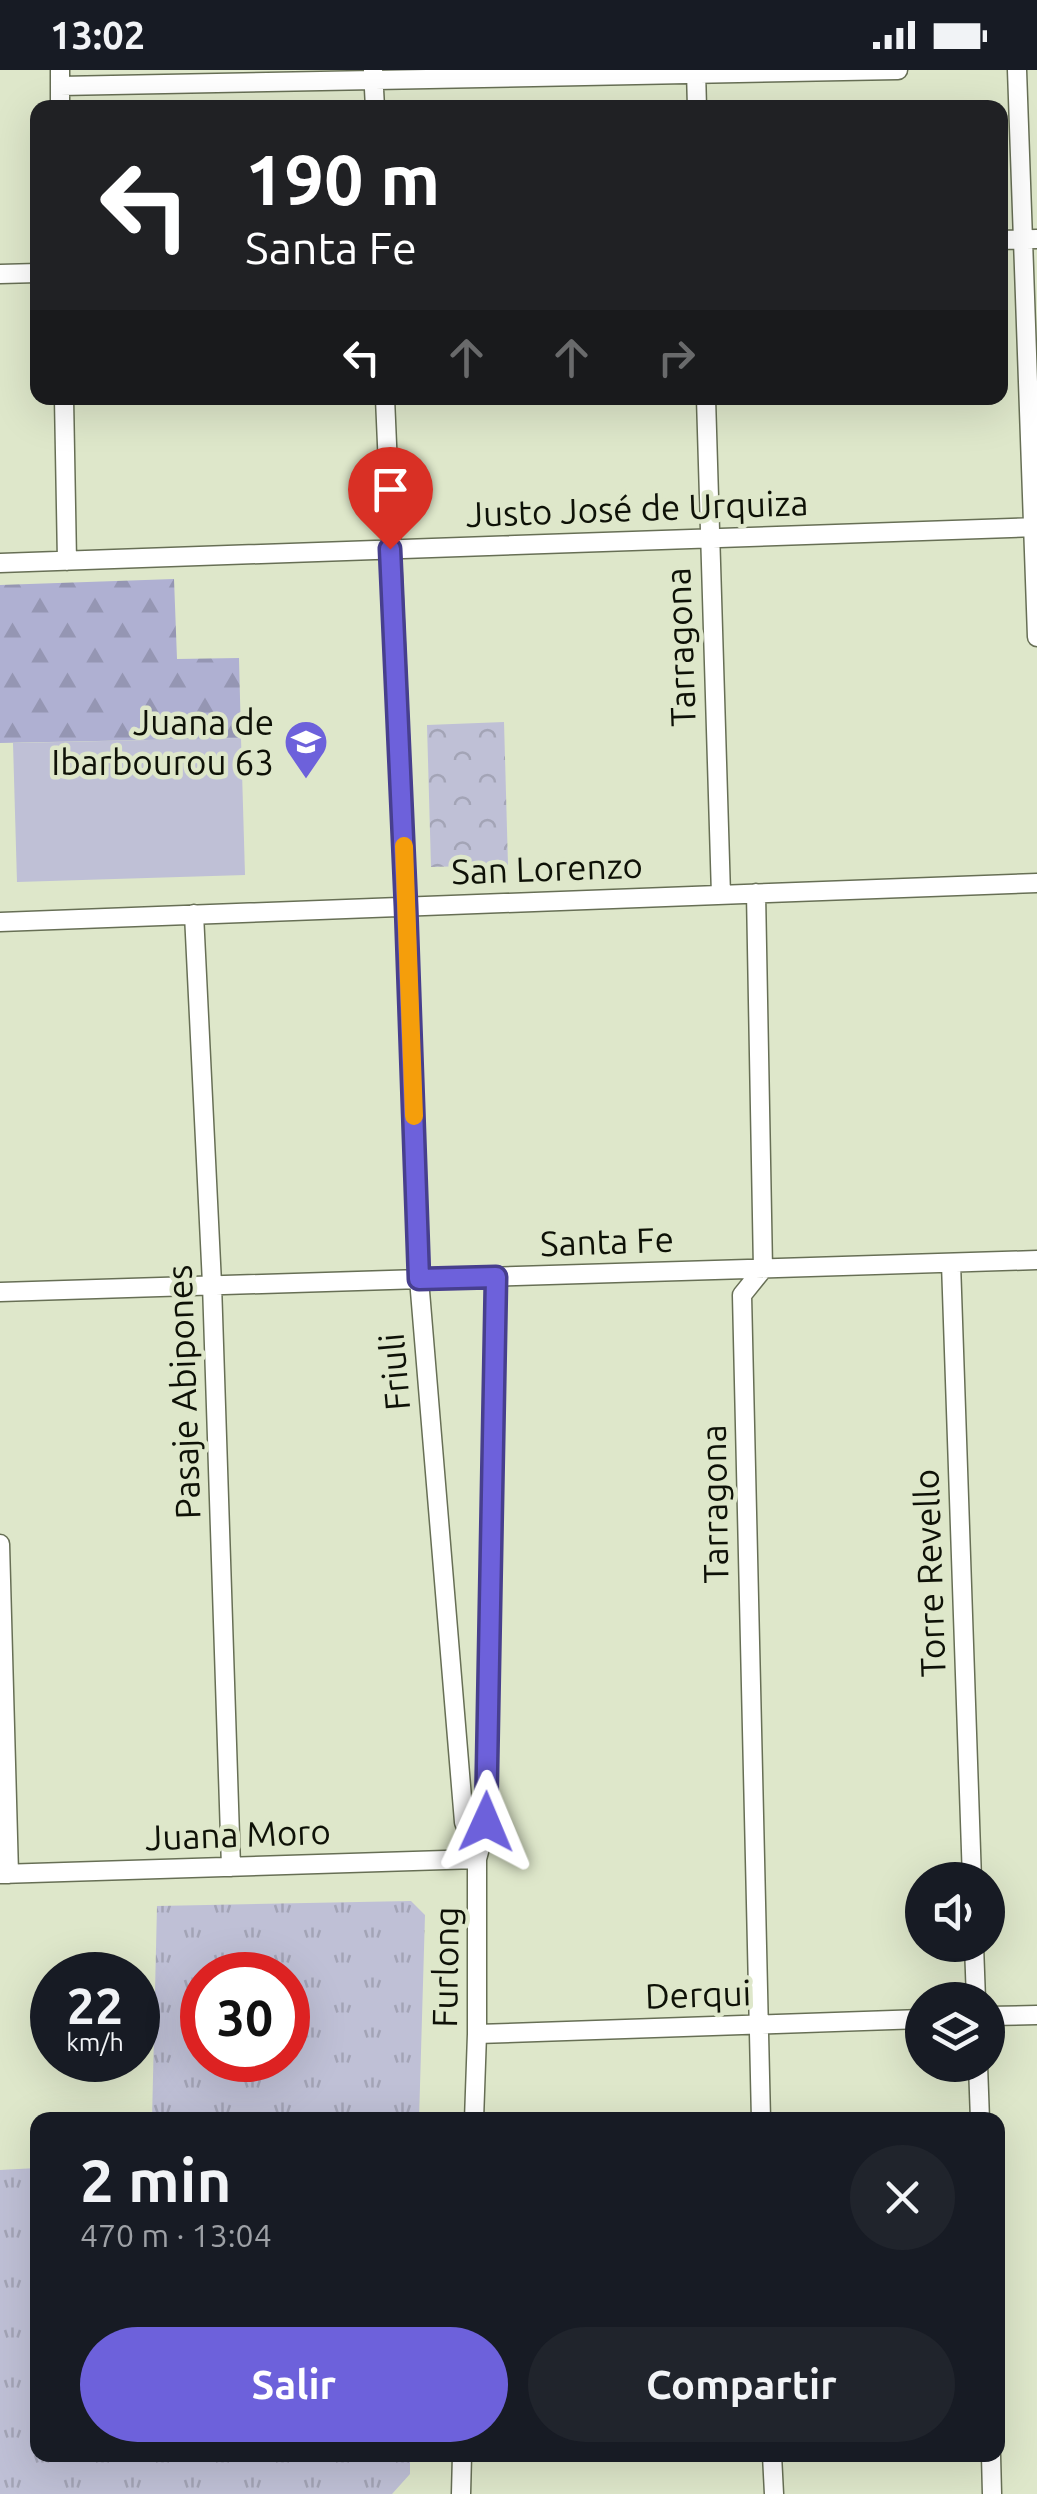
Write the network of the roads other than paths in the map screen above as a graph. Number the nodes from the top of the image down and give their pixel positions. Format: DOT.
graph roads {
  1 [pos="898,70"];
  2 [pos="1017,70"];
  3 [pos="696,72"];
  4 [pos="374,75"];
  5 [pos="60,78"];
  6 [pos="375,100"];
  7 [pos="697,100"];
  8 [pos="1030,239"];
  9 [pos="30,272"];
  10 [pos="0,274"];
  11 [pos="64,405"];
  12 [pos="385,405"];
  13 [pos="706,405"];
  14 [pos="1035,527"];
  15 [pos="709,538"];
  16 [pos="390,549"];
  17 [pos="67,561"];
  18 [pos="0,563"];
  19 [pos="1037,637"];
  20 [pos="1037,882"];
  21 [pos="756,893"];
  22 [pos="720,894"];
  23 [pos="406,906"];
  24 [pos="194,914"];
  25 [pos="0,922"];
  26 [pos="1037,1260"];
  27 [pos="950,1263"];
  28 [pos="763,1269"];
  29 [pos="496,1277"];
  30 [pos="419,1279"];
  31 [pos="212,1284"];
  32 [pos="0,1292"];
  33 [pos="0,1544"];
  34 [pos="477,1859"];
  35 [pos="971,1862"];
  36 [pos="232,1867"];
  37 [pos="5,1874"];
  38 [pos="1037,2015"];
  39 [pos="1005,2016"];
  40 [pos="905,2019"];
  41 [pos="758,2024"];
  42 [pos="477,2034"];
  43 [pos="979,2082"];
  44 [pos="474,2112"];
  45 [pos="761,2112"];
  46 [pos="980,2112"];
  47 [pos="462,2462"];
  48 [pos="772,2462"];
  49 [pos="991,2462"];
  50 [pos="461,2494"];
  51 [pos="774,2494"];
  52 [pos="992,2494"];
  1 -- 3 [label="street"];
  2 -- 8 [label="street"];
  3 -- 4 [label="street"];
  3 -- 7 [label="street"];
  4 -- 5 [label="street"];
  4 -- 6 [label="street"];
  8 -- 14 [label="street"];
  9 -- 10 [label="street"];
  11 -- 17 [label="street"];
  12 -- 16 [label="street, Friuli"];
  13 -- 15 [label="street, Tarragona"];
  14 -- 15 [label="street, Justo José de Urquiza"];
  14 -- 19 [label="street"];
  15 -- 16 [label="street, Justo José de Urquiza"];
  15 -- 22 [label="street, Tarragona"];
  16 -- 17 [label="street, Justo José de Urquiza"];
  16 -- 23 [label="street, Friuli"];
  17 -- 18 [label="street, Justo José de Urquiza"];
  20 -- 21 [label="street, San Lorenzo"];
  21 -- 22 [label="street, San Lorenzo"];
  21 -- 28 [label="street, Tarragona"];
  22 -- 23 [label="street, San Lorenzo"];
  23 -- 24 [label="street, San Lorenzo"];
  23 -- 30 [label="street, Friuli"];
  24 -- 25 [label="street, San Lorenzo"];
  24 -- 31 [label="street, Pasaje Abipones"];
  26 -- 27 [label="street, Santa Fe"];
  27 -- 28 [label="street, Santa Fe"];
  27 -- 35 [label="street, Torre Revello"];
  28 -- 29 [label="street, Santa Fe"];
  28 -- 41 [label="street, Tarragona"];
  29 -- 30 [label="street, Santa Fe"];
  29 -- 34 [label="street, Furlong"];
  30 -- 31 [label="street, Santa Fe"];
  30 -- 34 [label="street, Friuli"];
  31 -- 32 [label="street, Santa Fe"];
  31 -- 36 [label="street, Pasaje Abipones"];
  33 -- 37 [label="street"];
  34 -- 36 [label="street, Juana Moro"];
  34 -- 42 [label="street, Furlong"];
  36 -- 37 [label="street, Juana Moro"];
  38 -- 39 [label="street"];
  40 -- 41 [label="street, Derqui"];
  41 -- 42 [label="street, Derqui"];
  41 -- 45 [label="street, Tarragona"];
  42 -- 44 [label="street, Furlong"];
  43 -- 46 [label="street"];
  47 -- 50 [label="street"];
  48 -- 51 [label="street"];
  49 -- 52 [label="street"];
}
